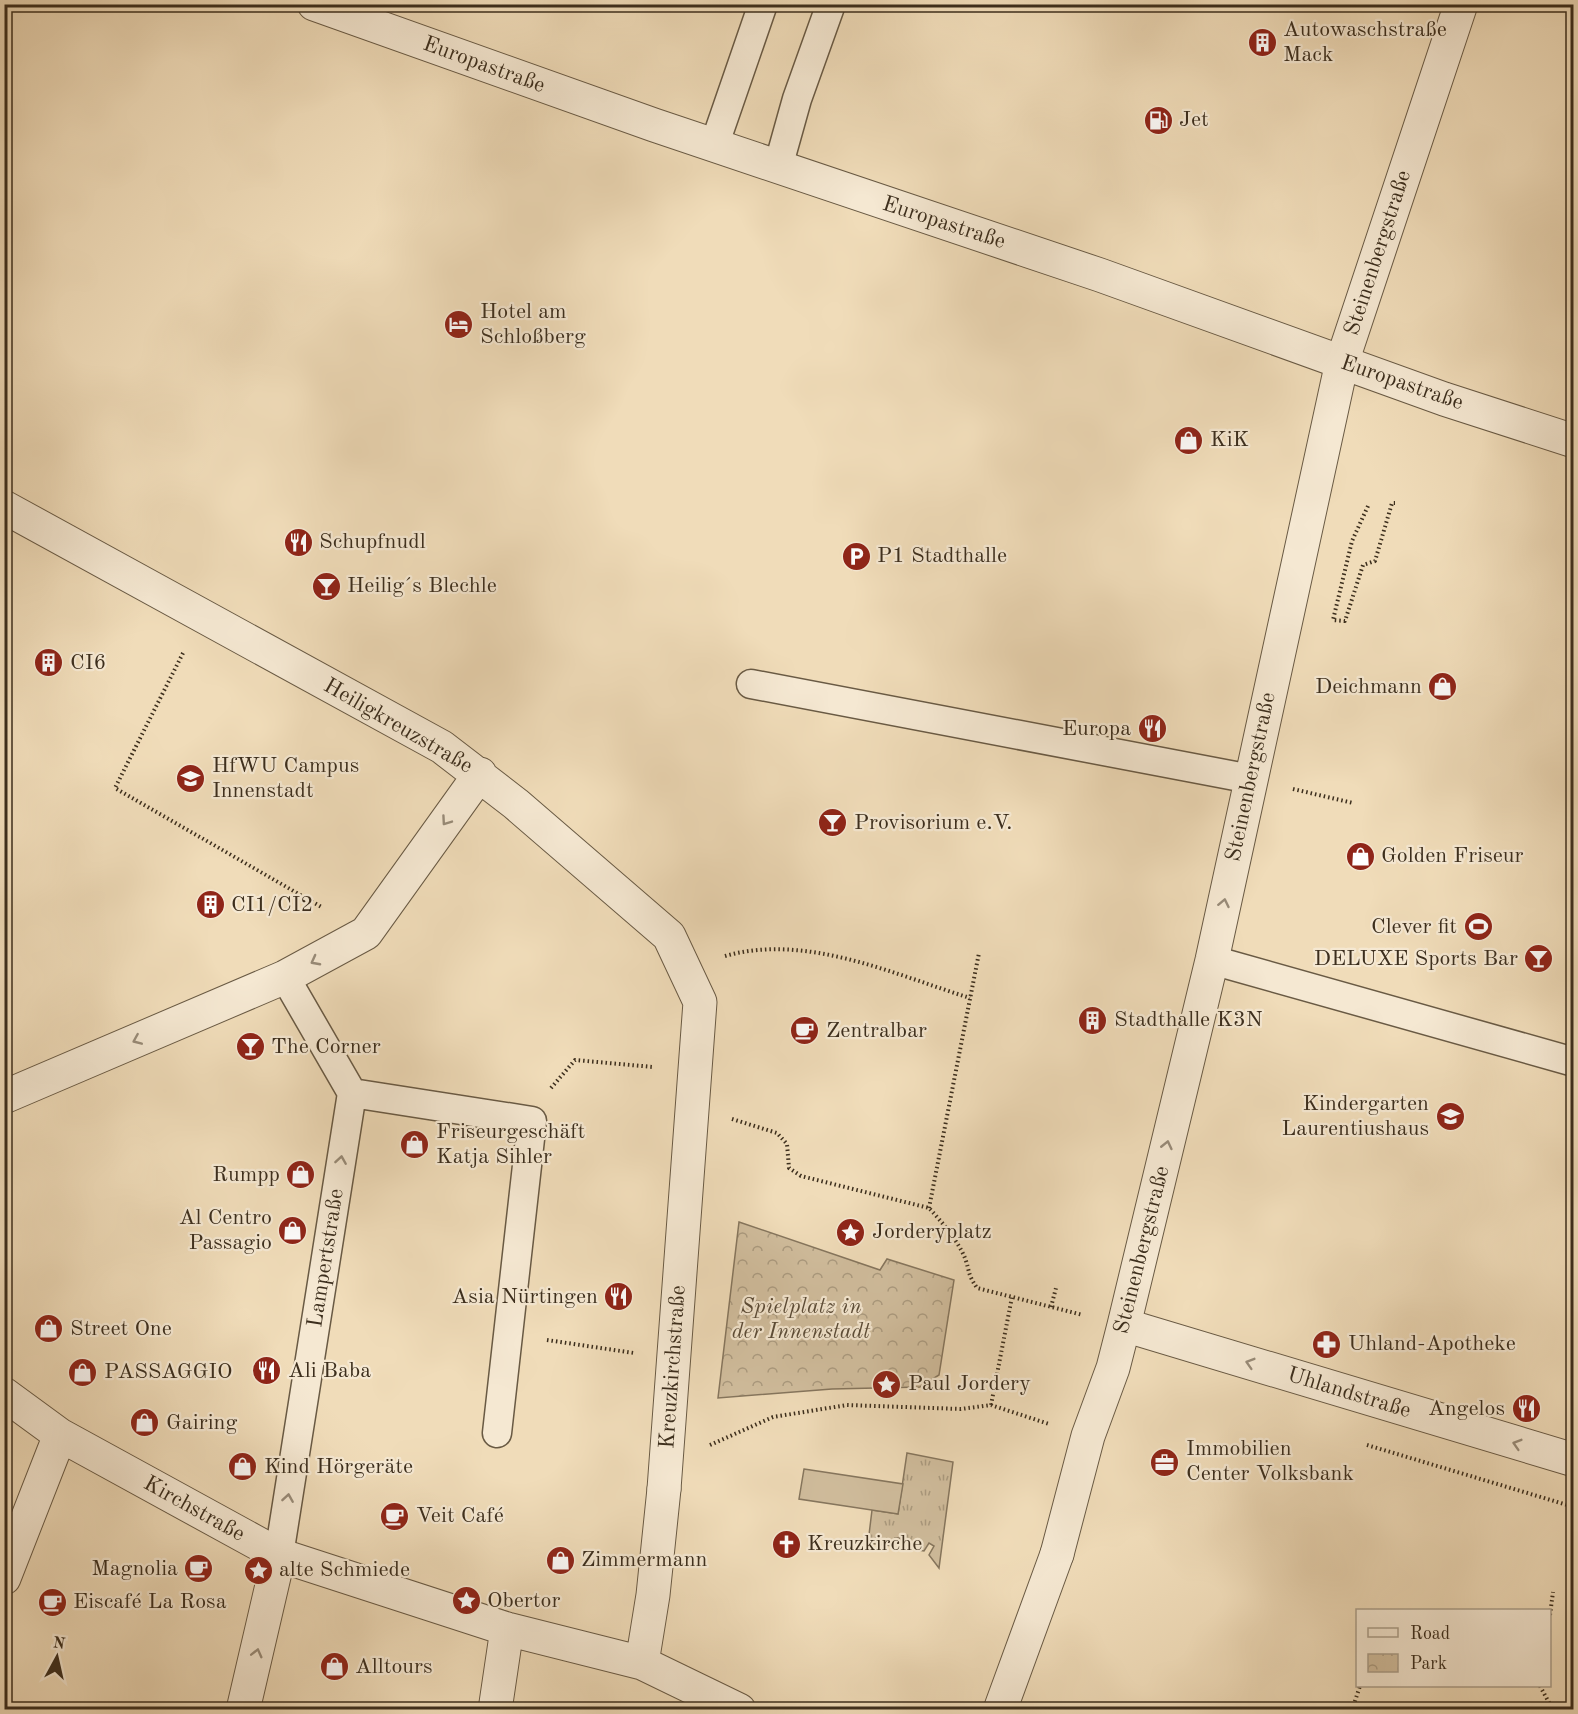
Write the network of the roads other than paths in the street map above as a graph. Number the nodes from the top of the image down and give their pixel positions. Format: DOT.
graph roads {
  1 [pos="314,4"];
  2 [pos="763,4"];
  3 [pos="831,4"];
  4 [pos="1461,4"];
  5 [pos="714,146"];
  6 [pos="778,167"];
  7 [pos="1342,362"];
  8 [pos="1574,441"];
  9 [pos="4,507"];
  10 [pos="751,684"];
  11 [pos="480,774"];
  12 [pos="1251,779"];
  13 [pos="1212,960"];
  14 [pos="285,977"];
  15 [pos="1574,1062"];
  16 [pos="696,1071"];
  17 [pos="352,1093"];
  18 [pos="4,1097"];
  19 [pos="1124,1325"];
  20 [pos="4,1394"];
  21 [pos="497,1433"];
  22 [pos="60,1435"];
  23 [pos="1574,1460"];
  24 [pos="279,1555"];
  25 [pos="4,1578"];
  26 [pos="507,1629"];
  27 [pos="642,1663"];
  28 [pos="243,1710"];
  29 [pos="495,1710"];
  30 [pos="739,1710"];
  31 [pos="1000,1710"];
  1 -- 5 [label="street, Europastraße"];
  2 -- 5 [label="lane"];
  3 -- 6 [label="lane"];
  4 -- 7 [label="street, Steinenbergstraße"];
  5 -- 6 [label="street, Europastraße"];
  6 -- 7 [label="street, Europastraße"];
  7 -- 8 [label="street, Europastraße"];
  7 -- 12 [label="street, Steinenbergstraße"];
  9 -- 11 [label="street, Heiligkreuzstraße"];
  10 -- 12 [label="lane"];
  11 -- 14 [label="street, one-way"];
  11 -- 16 [label="street, Heiligkreuzstraße"];
  13 -- 12 [label="street, Steinenbergstraße, one-way"];
  13 -- 15 [label="lane"];
  19 -- 13 [label="street, Steinenbergstraße, one-way"];
  14 -- 17 [label="lane"];
  14 -- 18 [label="street, one-way"];
  16 -- 27 [label="street, Kreuzkirchstraße"];
  17 -- 21 [label="lane"];
  24 -- 17 [label="lane, Lampertstraße, one-way"];
  23 -- 19 [label="street, Uhlandstraße, one-way"];
  19 -- 31 [label="street, Steinenbergstraße"];
  20 -- 22 [label="street, Kirchstraße"];
  22 -- 24 [label="street, Kirchstraße"];
  22 -- 25 [label="street"];
  24 -- 26 [label="street, Kirchstraße"];
  28 -- 24 [label="street, one-way"];
  26 -- 27 [label="street, Kirchstraße"];
  26 -- 29 [label="street"];
  27 -- 30 [label="street, Kirchstraße"];
}
